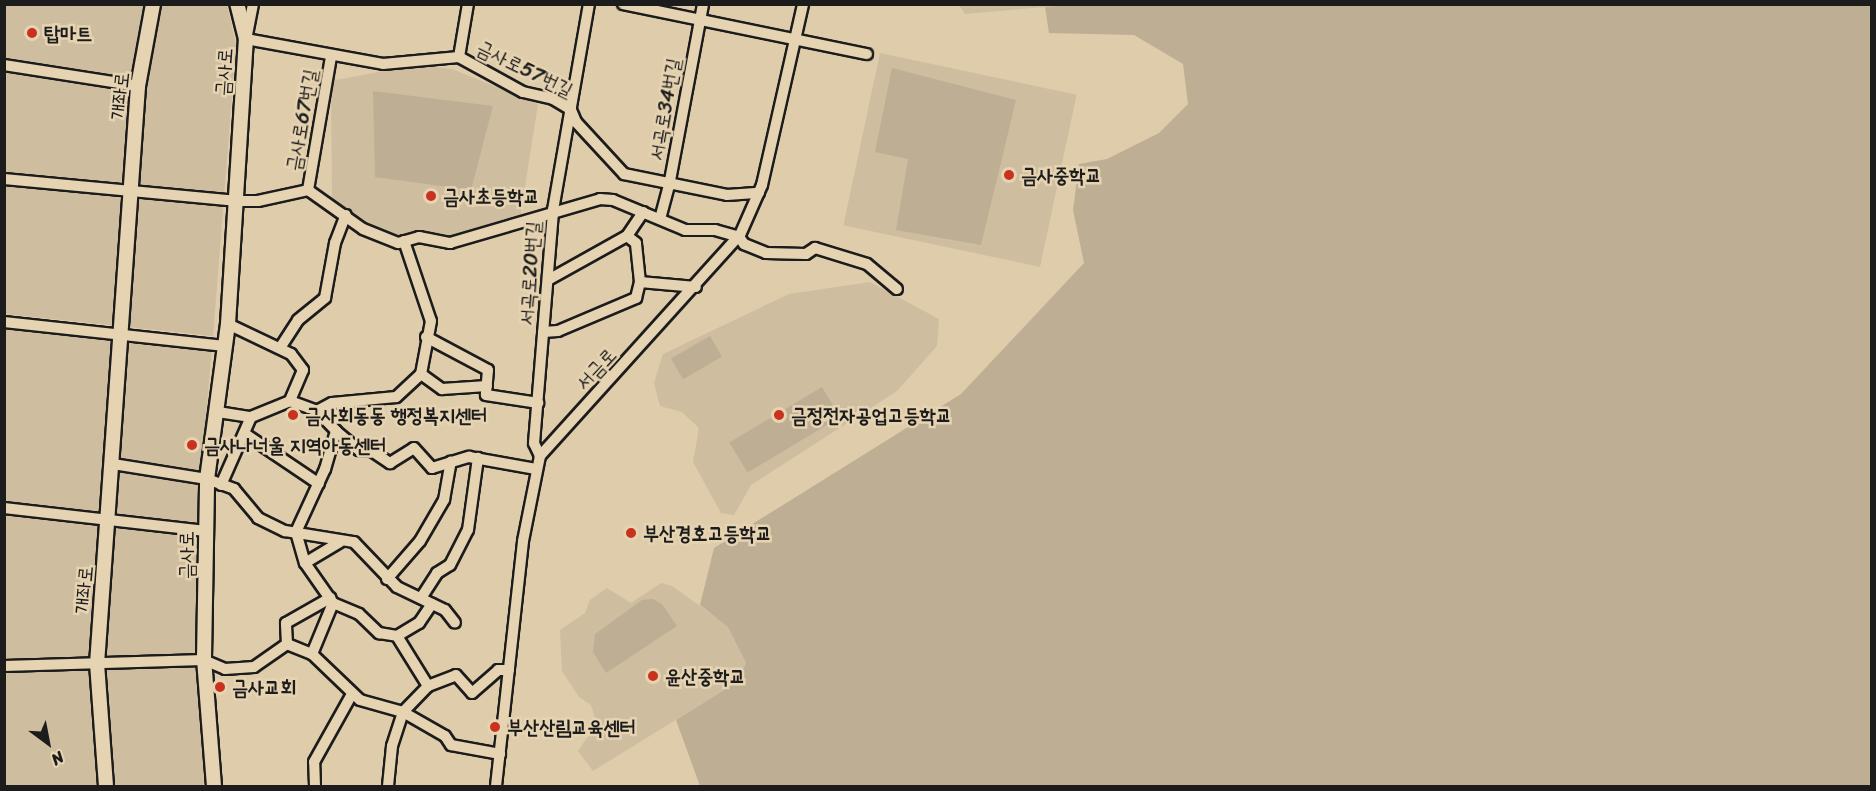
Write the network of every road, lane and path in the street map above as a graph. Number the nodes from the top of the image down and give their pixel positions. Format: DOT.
graph roads {
  1 [pos="153,4"];
  2 [pos="237,4"];
  3 [pos="253,4"];
  4 [pos="468,4"];
  5 [pos="590,4"];
  6 [pos="623,4"];
  7 [pos="702,4"];
  8 [pos="803,4"];
  9 [pos="699,21"];
  10 [pos="246,39"];
  11 [pos="796,40"];
  12 [pos="867,54"];
  13 [pos="331,57"];
  14 [pos="459,57"];
  15 [pos="4,65"];
  16 [pos="138,86"];
  17 [pos="571,110"];
  18 [pos="4,178"];
  19 [pos="669,186"];
  20 [pos="308,190"];
  21 [pos="132,192"];
  22 [pos="759,193"];
  23 [pos="235,201"];
  24 [pos="553,210"];
  25 [pos="643,212"];
  26 [pos="346,215"];
  27 [pos="660,219"];
  28 [pos="627,236"];
  29 [pos="739,237"];
  30 [pos="404,241"];
  31 [pos="548,280"];
  32 [pos="640,282"];
  33 [pos="696,287"];
  34 [pos="897,289"];
  35 [pos="4,322"];
  36 [pos="228,324"];
  37 [pos="543,332"];
  38 [pos="122,333"];
  39 [pos="426,337"];
  40 [pos="225,346"];
  41 [pos="280,348"];
  42 [pos="421,374"];
  43 [pos="486,390"];
  44 [pos="290,401"];
  45 [pos="538,403"];
  46 [pos="317,411"];
  47 [pos="218,412"];
  48 [pos="251,417"];
  49 [pos="336,431"];
  50 [pos="245,434"];
  51 [pos="540,456"];
  52 [pos="478,458"];
  53 [pos="451,462"];
  54 [pos="113,465"];
  55 [pos="536,470"];
  56 [pos="207,478"];
  57 [pos="319,484"];
  58 [pos="221,485"];
  59 [pos="4,508"];
  60 [pos="109,519"];
  61 [pos="206,531"];
  62 [pos="296,532"];
  63 [pos="340,542"];
  64 [pos="305,563"];
  65 [pos="387,579"];
  66 [pos="421,598"];
  67 [pos="331,601"];
  68 [pos="432,604"];
  69 [pos="455,623"];
  70 [pos="397,636"];
  71 [pos="287,644"];
  72 [pos="312,654"];
  73 [pos="204,660"];
  74 [pos="97,664"];
  75 [pos="4,666"];
  76 [pos="509,670"];
  77 [pos="428,686"];
  78 [pos="352,694"];
  79 [pos="403,712"];
  80 [pos="500,754"];
  81 [pos="106,786"];
  82 [pos="214,786"];
  83 [pos="315,786"];
  84 [pos="388,786"];
  85 [pos="496,786"];
  1 -- 16 [label="main road, 개좌로"];
  2 -- 10 [label="main road, 금사로"];
  3 -- 10 [label="street, 금사로"];
  4 -- 14 [label="street"];
  5 -- 17 [label="street, 서곡로20번길"];
  6 -- 9 [label="street"];
  7 -- 9 [label="street, 서곡로34번길"];
  8 -- 11 [label="street, 서금로"];
  9 -- 11 [label="street"];
  9 -- 19 [label="street, 서곡로34번길"];
  10 -- 13 [label="street, 금사로57번길"];
  10 -- 23 [label="main road, 금사로"];
  11 -- 12 [label="street"];
  11 -- 22 [label="street, 서금로"];
  13 -- 14 [label="street, 금사로57번길"];
  13 -- 20 [label="street, 금사로67번길"];
  14 -- 17 [label="street, 금사로57번길"];
  15 -- 16 [label="street"];
  16 -- 21 [label="main road, 개좌로"];
  17 -- 19 [label="street, 금사로57번길"];
  17 -- 24 [label="street, 서곡로20번길"];
  18 -- 21 [label="street"];
  19 -- 22 [label="street, 금사로57번길"];
  19 -- 27 [label="street, 서곡로34번길"];
  20 -- 23 [label="street, 금사로67번길"];
  20 -- 26 [label="street, 금사로67번길"];
  21 -- 23 [label="street"];
  21 -- 38 [label="main road, 개좌로"];
  22 -- 29 [label="street, 서금로"];
  23 -- 36 [label="main road, 금사로"];
  24 -- 25 [label="street, 금사로67번길"];
  24 -- 30 [label="street, 금사로67번길"];
  24 -- 31 [label="street, 서곡로20번길"];
  25 -- 27 [label="street, 금사로67번길"];
  25 -- 28 [label="street"];
  26 -- 30 [label="street, 금사로67번길"];
  26 -- 41 [label="street"];
  27 -- 29 [label="street, 금사로67번길"];
  28 -- 31 [label="street"];
  28 -- 32 [label="street"];
  29 -- 33 [label="street, 서금로"];
  29 -- 34 [label="street, 금사로67번길"];
  30 -- 39 [label="street"];
  31 -- 37 [label="street, 서곡로20번길"];
  32 -- 33 [label="street"];
  32 -- 37 [label="street"];
  33 -- 51 [label="street, 서금로"];
  35 -- 38 [label="street"];
  36 -- 40 [label="main road, 금사로"];
  36 -- 41 [label="street"];
  37 -- 45 [label="street, 서곡로20번길"];
  38 -- 40 [label="street"];
  38 -- 54 [label="main road, 개좌로"];
  39 -- 42 [label="street"];
  39 -- 43 [label="street"];
  40 -- 47 [label="main road, 금사로"];
  41 -- 44 [label="street"];
  42 -- 43 [label="street"];
  42 -- 46 [label="street"];
  43 -- 45 [label="street"];
  44 -- 46 [label="street"];
  44 -- 48 [label="street"];
  45 -- 51 [label="street, 서곡로20번길"];
  46 -- 49 [label="street"];
  47 -- 48 [label="street"];
  47 -- 56 [label="main road, 금사로"];
  48 -- 50 [label="street"];
  49 -- 53 [label="street"];
  49 -- 57 [label="street"];
  50 -- 57 [label="street"];
  50 -- 58 [label="street"];
  51 -- 55 [label="street, 서금로"];
  52 -- 53 [label="street"];
  52 -- 55 [label="street"];
  52 -- 66 [label="street"];
  53 -- 65 [label="street"];
  54 -- 56 [label="street"];
  54 -- 60 [label="main road, 개좌로"];
  55 -- 76 [label="street, 서금로"];
  56 -- 58 [label="street"];
  56 -- 61 [label="main road, 금사로"];
  57 -- 62 [label="street"];
  58 -- 62 [label="street"];
  59 -- 60 [label="street"];
  60 -- 61 [label="street"];
  60 -- 74 [label="main road, 개좌로"];
  61 -- 73 [label="main road, 금사로"];
  62 -- 63 [label="street"];
  62 -- 64 [label="street"];
  63 -- 64 [label="street"];
  63 -- 65 [label="street"];
  64 -- 67 [label="street"];
  65 -- 66 [label="street"];
  66 -- 68 [label="street"];
  67 -- 70 [label="street"];
  67 -- 71 [label="street"];
  67 -- 72 [label="street"];
  68 -- 69 [label="street"];
  68 -- 70 [label="street"];
  70 -- 77 [label="street"];
  71 -- 72 [label="street"];
  71 -- 73 [label="street"];
  72 -- 78 [label="street"];
  73 -- 74 [label="street"];
  73 -- 82 [label="main road, 금사로"];
  74 -- 75 [label="street"];
  74 -- 81 [label="main road, 개좌로"];
  76 -- 77 [label="street"];
  76 -- 80 [label="street, 서금로"];
  77 -- 79 [label="street"];
  78 -- 79 [label="street"];
  78 -- 83 [label="street"];
  79 -- 80 [label="street"];
  79 -- 84 [label="street"];
  80 -- 85 [label="street, 서금로"];
}
